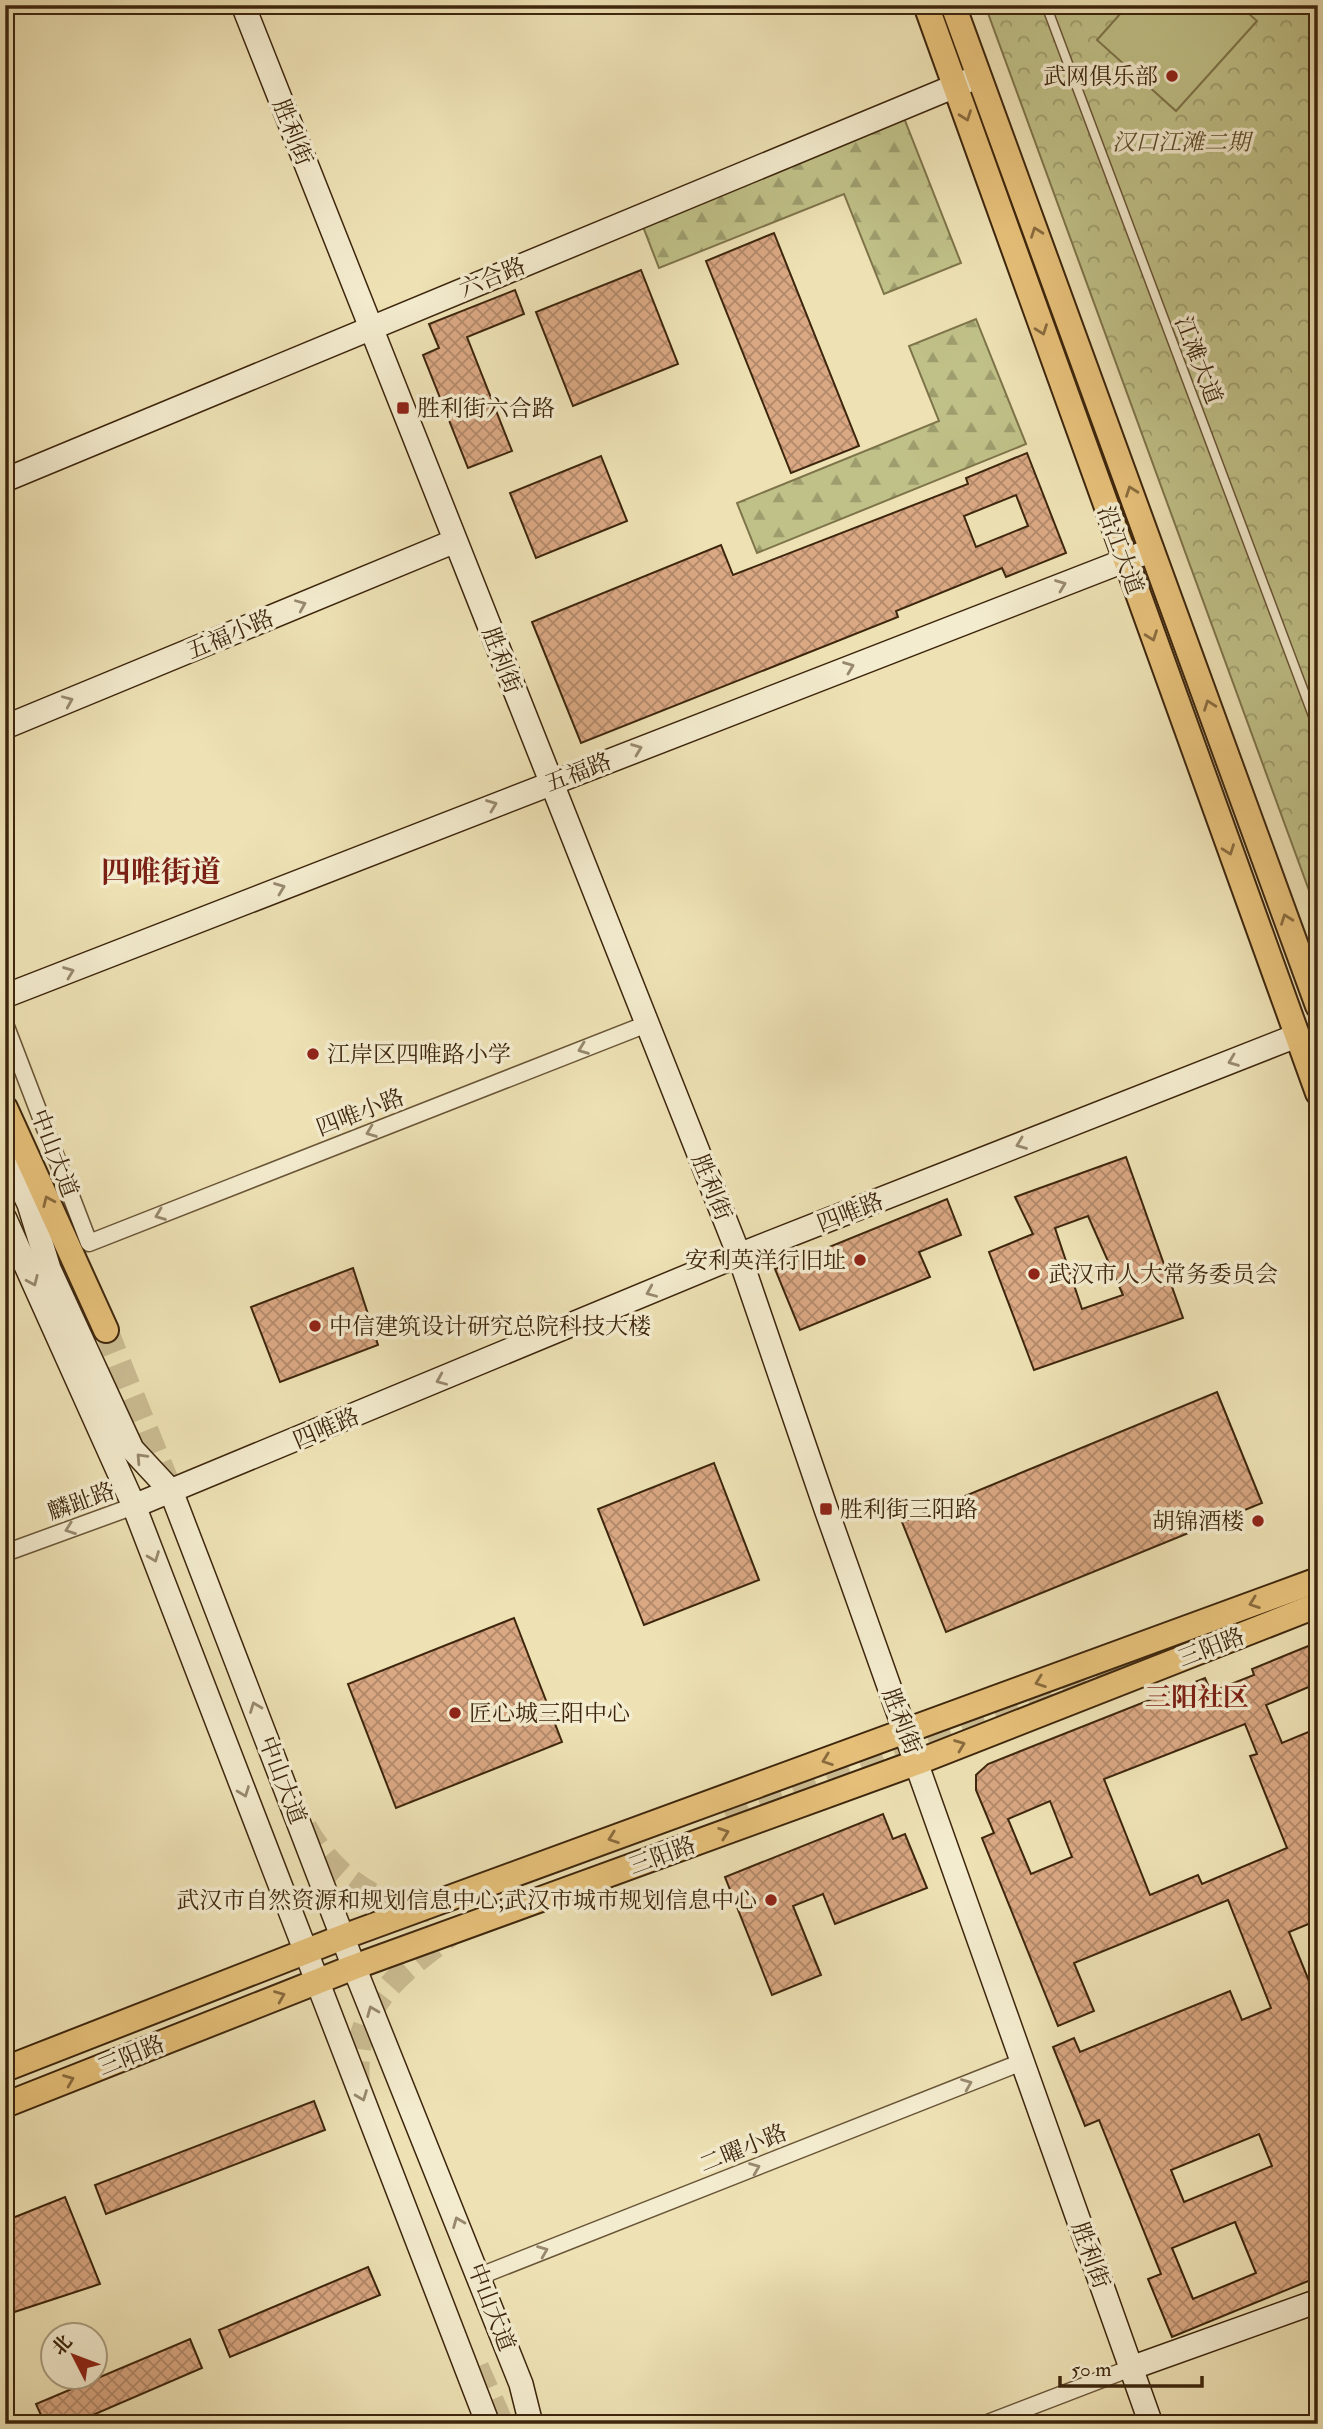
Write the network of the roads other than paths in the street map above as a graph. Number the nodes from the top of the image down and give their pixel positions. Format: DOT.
graph roads {
  1 [pos="243,5"];
  2 [pos="926,5"];
  3 [pos="953,5"];
  4 [pos="1046,5"];
  5 [pos="979,77"];
  6 [pos="955,86"];
  7 [pos="370,327"];
  8 [pos="5,480"];
  9 [pos="455,541"];
  10 [pos="1153,550"];
  11 [pos="1125,561"];
  12 [pos="5,727"];
  13 [pos="1318,729"];
  14 [pos="550,782"];
  15 [pos="5,996"];
  16 [pos="1318,1006"];
  17 [pos="5,1024"];
  18 [pos="647,1024"];
  19 [pos="1296,1036"];
  20 [pos="1318,1093"];
  21 [pos="5,1108"];
  22 [pos="5,1153"];
  23 [pos="5,1219"];
  24 [pos="89,1243"];
  25 [pos="739,1255"];
  26 [pos="106,1330"];
  27 [pos="171,1491"];
  28 [pos="134,1506"];
  29 [pos="5,1553"];
  30 [pos="1318,1580"];
  31 [pos="1318,1605"];
  32 [pos="905,1732"];
  33 [pos="918,1762"];
  34 [pos="343,1937"];
  35 [pos="306,1951"];
  36 [pos="354,1967"];
  37 [pos="318,1982"];
  38 [pos="1022,2062"];
  39 [pos="5,2069"];
  40 [pos="5,2105"];
  41 [pos="480,2276"];
  42 [pos="1318,2301"];
  43 [pos="1131,2368"];
  44 [pos="488,2424"];
  45 [pos="531,2424"];
  46 [pos="985,2424"];
  47 [pos="1151,2424"];
  1 -- 7 [label="street, 胜利街"];
  2 -- 6 [label="main road, 沿江大道"];
  3 -- 5 [label="main road, 沿江大道"];
  4 -- 13 [label="lane, 江滩大道"];
  5 -- 6 [label="street, 六合路"];
  10 -- 5 [label="main road, 沿江大道, one-way"];
  6 -- 7 [label="street, 六合路"];
  6 -- 11 [label="main road, 沿江大道, one-way"];
  7 -- 8 [label="street, 六合路"];
  7 -- 9 [label="street, 胜利街"];
  12 -- 9 [label="street, 五福小路, one-way"];
  9 -- 14 [label="street, 胜利街"];
  10 -- 11 [label="street, 五福路"];
  16 -- 10 [label="main road, 沿江大道, one-way"];
  14 -- 11 [label="street, 五福路, one-way"];
  11 -- 19 [label="main road, 沿江大道, one-way"];
  15 -- 14 [label="street, 五福路, one-way"];
  14 -- 18 [label="street, 胜利街"];
  17 -- 24 [label="street, 中山大道"];
  18 -- 24 [label="street, 四唯小路, one-way"];
  18 -- 25 [label="street, 胜利街"];
  19 -- 20 [label="main road, 沿江大道"];
  19 -- 25 [label="street, 四唯路, one-way"];
  26 -- 21 [label="main road, one-way"];
  27 -- 22 [label="street, 中山大道, one-way"];
  23 -- 28 [label="street, 中山大道, one-way"];
  25 -- 27 [label="street, 四唯路, one-way"];
  25 -- 32 [label="street, 胜利街"];
  27 -- 28 [label="street, 四唯路"];
  34 -- 27 [label="street, 中山大道, one-way"];
  28 -- 29 [label="street, 麟趾路, one-way"];
  28 -- 35 [label="street, 中山大道, one-way"];
  30 -- 32 [label="main road, 三阳路, one-way"];
  33 -- 31 [label="main road, 三阳路, one-way"];
  32 -- 33 [label="street, 胜利街"];
  32 -- 34 [label="main road, 三阳路, one-way"];
  36 -- 33 [label="main road, 三阳路, one-way"];
  33 -- 38 [label="street, 胜利街"];
  34 -- 35 [label="main road, 三阳路"];
  34 -- 36 [label="street, 中山大道"];
  35 -- 37 [label="street, 中山大道"];
  35 -- 39 [label="main road, 三阳路"];
  36 -- 37 [label="main road, 三阳路"];
  41 -- 36 [label="street, 中山大道, one-way"];
  40 -- 37 [label="main road, 三阳路, one-way"];
  37 -- 44 [label="street, 中山大道, one-way"];
  41 -- 38 [label="street, 二曜小路, one-way"];
  38 -- 43 [label="street, 胜利街"];
  41 -- 45 [label="street, 中山大道"];
  42 -- 43 [label="street"];
  43 -- 46 [label="street"];
  43 -- 47 [label="street, 胜利街"];
}
